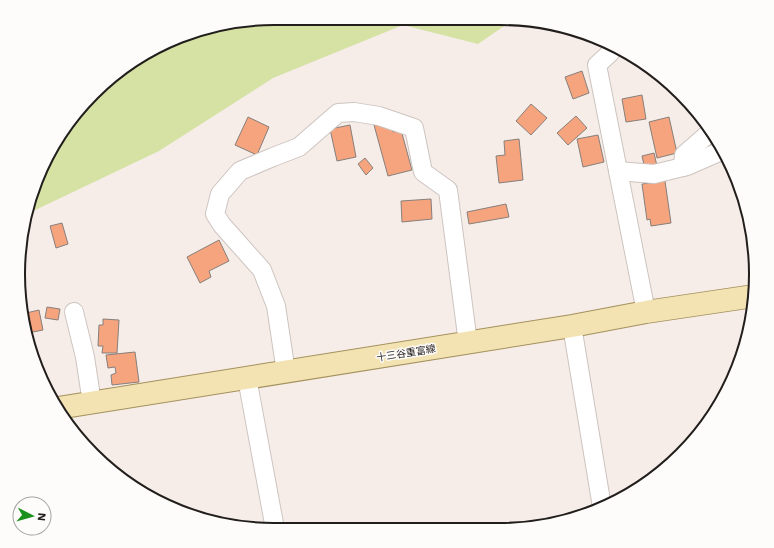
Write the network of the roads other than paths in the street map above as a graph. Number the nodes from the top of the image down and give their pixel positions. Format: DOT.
graph roads {
  1 [pos="611,51"];
  2 [pos="707,135"];
  3 [pos="718,153"];
  4 [pos="684,167"];
  5 [pos="618,171"];
  6 [pos="748,297"];
  7 [pos="74,312"];
  8 [pos="646,312"];
  9 [pos="572,326"];
  10 [pos="468,343"];
  11 [pos="286,372"];
  12 [pos="247,378"];
  13 [pos="92,403"];
  14 [pos="64,407"];
  15 [pos="601,501"];
  16 [pos="274,523"];
  1 -- 5 [label="street"];
  2 -- 4 [label="street"];
  3 -- 4 [label="street"];
  4 -- 5 [label="street"];
  5 -- 8 [label="street"];
  6 -- 8 [label="main road, 十三谷重富線"];
  7 -- 13 [label="street"];
  8 -- 9 [label="main road, 十三谷重富線"];
  9 -- 10 [label="main road, 十三谷重富線"];
  9 -- 15 [label="street"];
  10 -- 11 [label="main road, 十三谷重富線"];
  10 -- 11 [label="street"];
  11 -- 12 [label="main road, 十三谷重富線"];
  12 -- 13 [label="main road, 十三谷重富線"];
  12 -- 16 [label="street"];
  13 -- 14 [label="main road, 十三谷重富線"];
}
